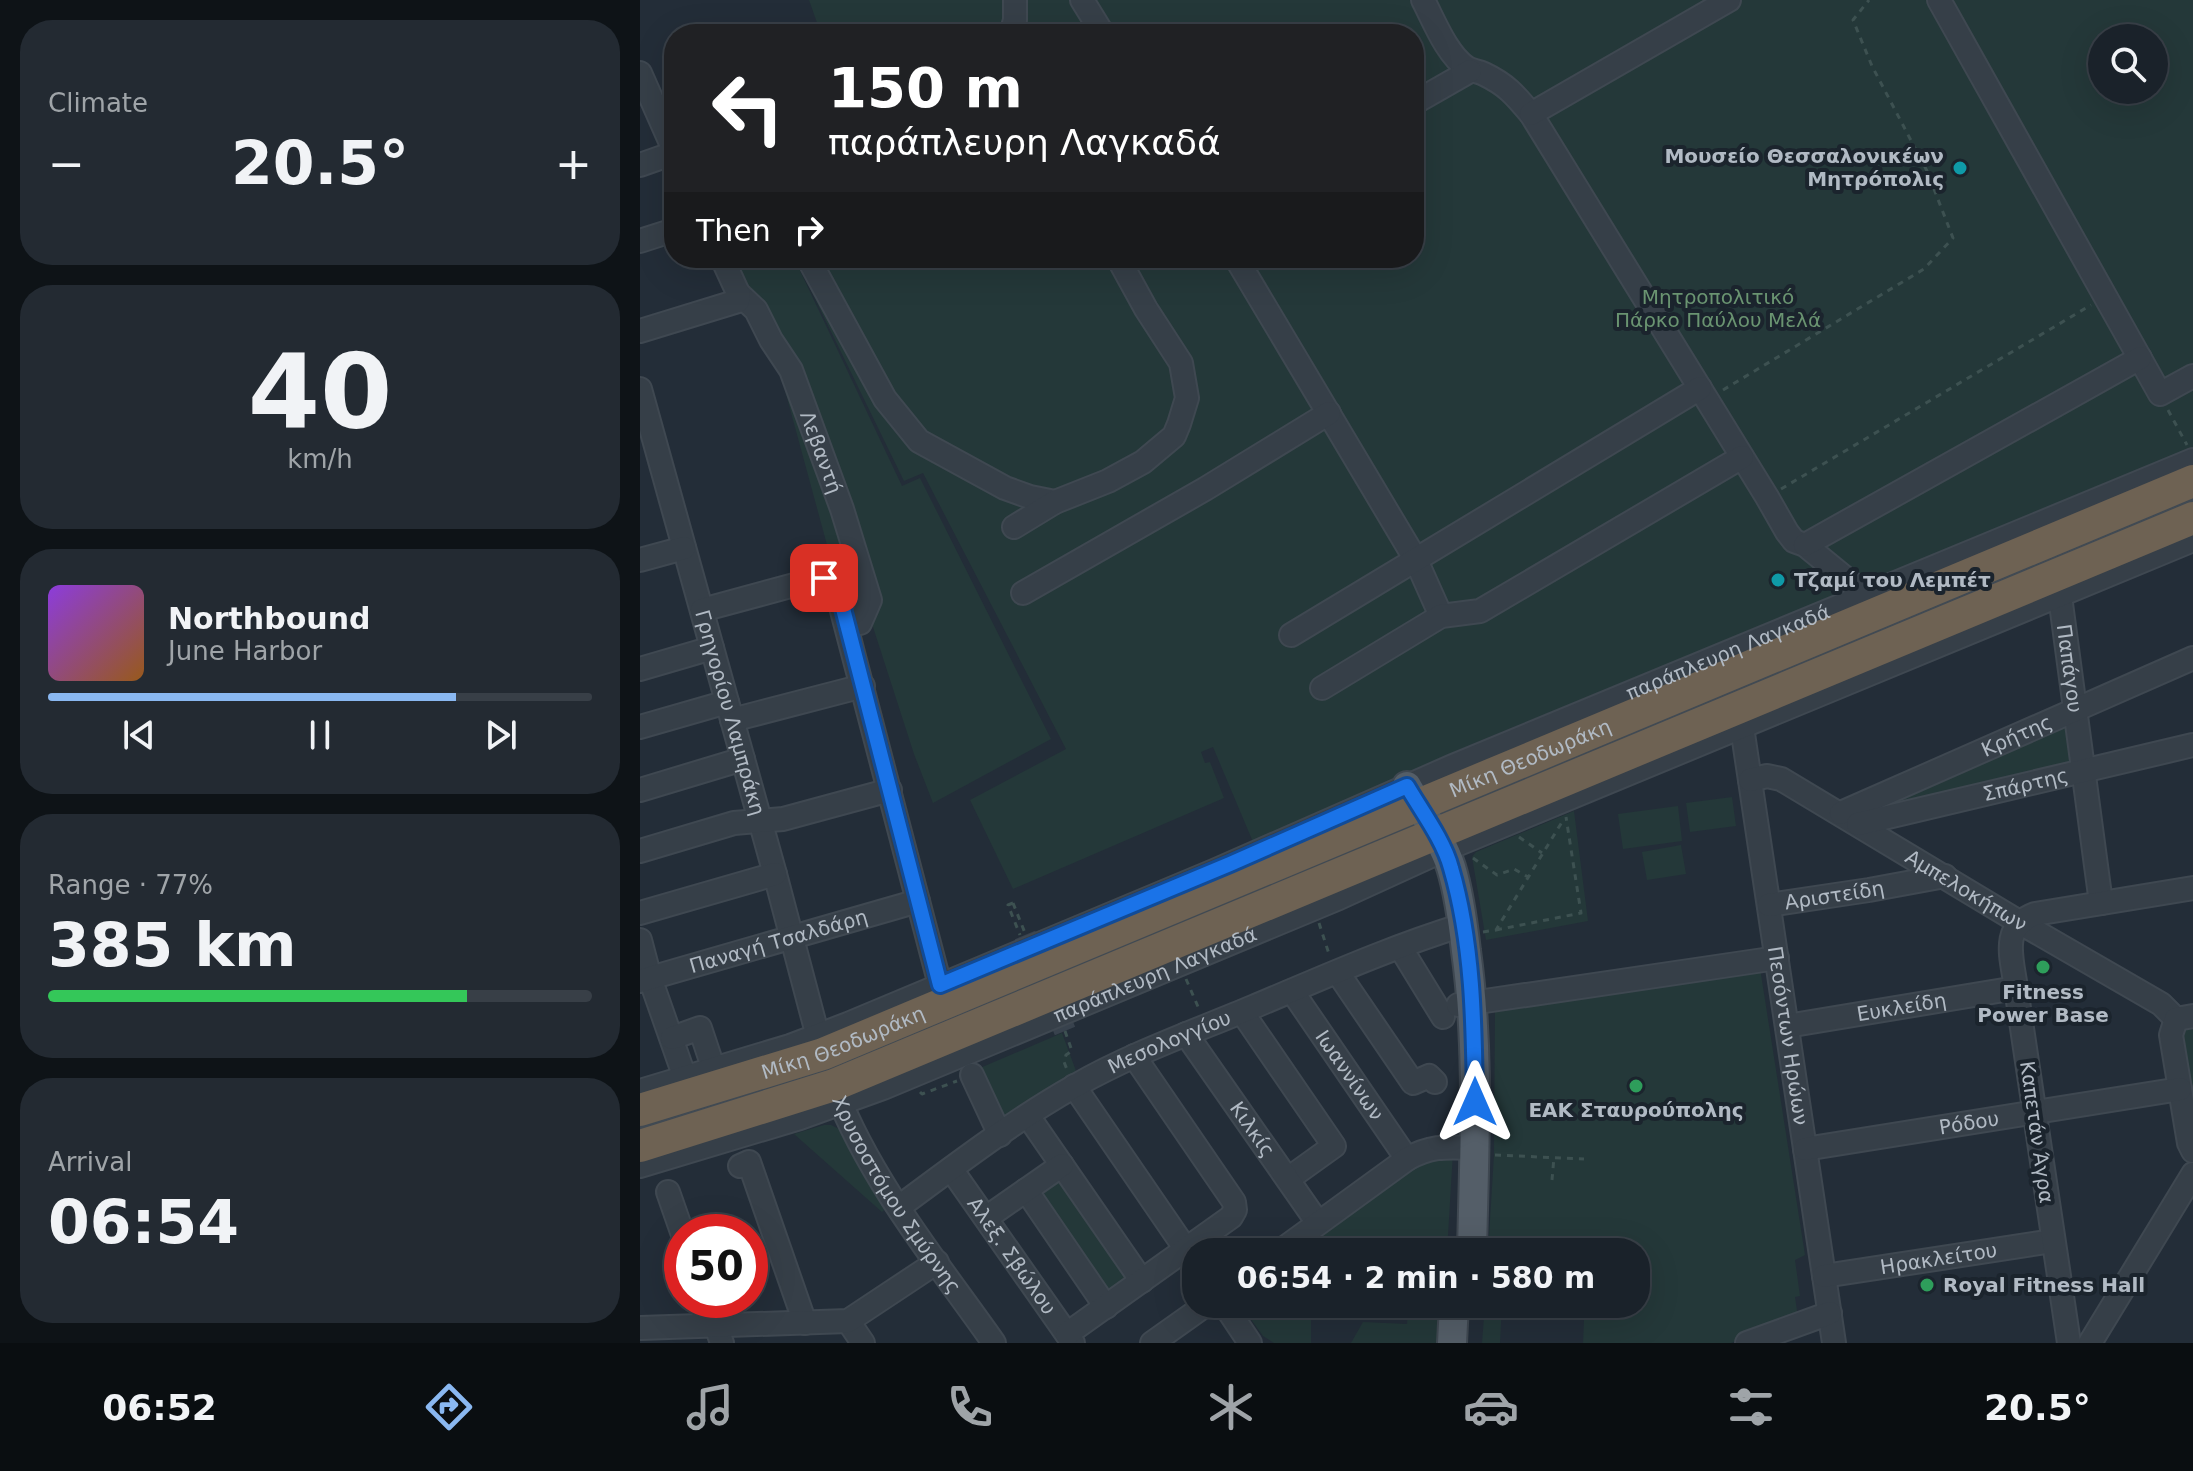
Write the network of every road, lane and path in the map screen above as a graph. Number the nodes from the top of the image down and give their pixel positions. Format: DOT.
graph roads {
  1 [pos="1015,0"];
  2 [pos="1082,0"];
  3 [pos="1423,0"];
  4 [pos="1729,0"];
  5 [pos="1869,0"];
  6 [pos="1939,0"];
  7 [pos="1014,24"];
  8 [pos="1097,24"];
  9 [pos="1470,71"];
  10 [pos="640,73"];
  11 [pos="1424,97"];
  12 [pos="1531,114"];
  13 [pos="664,128"];
  14 [pos="664,155"];
  15 [pos="640,165"];
  16 [pos="664,233"];
  17 [pos="640,241"];
  18 [pos="726,268"];
  19 [pos="813,268"];
  20 [pos="1123,268"];
  21 [pos="1242,268"];
  22 [pos="738,297"];
  23 [pos="2105,297"];
  24 [pos="640,331"];
  25 [pos="2140,358"];
  26 [pos="2193,376"];
  27 [pos="640,389"];
  28 [pos="1703,394"];
  29 [pos="2160,394"];
  30 [pos="1329,413"];
  31 [pos="649,456"];
  32 [pos="1742,457"];
  33 [pos="2192,464"];
  34 [pos="1767,497"];
  35 [pos="1055,502"];
  36 [pos="2193,518"];
  37 [pos="1014,527"];
  38 [pos="2193,540"];
  39 [pos="1805,545"];
  40 [pos="684,548"];
  41 [pos="640,560"];
  42 [pos="1416,560"];
  43 [pos="2056,586"];
  44 [pos="1023,593"];
  45 [pos="1866,606"];
  46 [pos="702,610"];
  47 [pos="1441,616"];
  48 [pos="860,623"];
  49 [pos="1291,635"];
  50 [pos="712,648"];
  51 [pos="2193,658"];
  52 [pos="640,669"];
  53 [pos="863,686"];
  54 [pos="1322,688"];
  55 [pos="2074,710"];
  56 [pos="730,711"];
  57 [pos="640,727"];
  58 [pos="1742,727"];
  59 [pos="2193,745"];
  60 [pos="743,759"];
  61 [pos="2082,770"];
  62 [pos="1750,780"];
  63 [pos="640,790"];
  64 [pos="890,790"];
  65 [pos="1405,799"];
  66 [pos="1570,809"];
  67 [pos="1565,816"];
  68 [pos="1849,819"];
  69 [pos="760,820"];
  70 [pos="1512,832"];
  71 [pos="1439,847"];
  72 [pos="640,851"];
  73 [pos="1542,853"];
  74 [pos="775,874"];
  75 [pos="1945,876"];
  76 [pos="1528,877"];
  77 [pos="2193,888"];
  78 [pos="918,901"];
  79 [pos="2101,903"];
  80 [pos="1769,905"];
  81 [pos="640,913"];
  82 [pos="2019,922"];
  83 [pos="1320,927"];
  84 [pos="1461,929"];
  85 [pos="1496,930"];
  86 [pos="791,936"];
  87 [pos="640,940"];
  88 [pos="1026,942"];
  89 [pos="1400,947"];
  90 [pos="1777,958"];
  91 [pos="1334,964"];
  92 [pos="645,979"];
  93 [pos="1187,979"];
  94 [pos="940,985"];
  95 [pos="2016,988"];
  96 [pos="1292,991"];
  97 [pos="1458,1008"];
  98 [pos="1242,1012"];
  99 [pos="2184,1018"];
  100 [pos="1787,1026"];
  101 [pos="1196,1030"];
  102 [pos="1065,1031"];
  103 [pos="672,1038"];
  104 [pos="820,1045"];
  105 [pos="1134,1056"];
  106 [pos="714,1070"];
  107 [pos="972,1075"];
  108 [pos="685,1078"];
  109 [pos="1435,1082"];
  110 [pos="1074,1086"];
  111 [pos="2180,1089"];
  112 [pos="640,1091"];
  113 [pos="838,1095"];
  114 [pos="640,1110"];
  115 [pos="2034,1113"];
  116 [pos="1028,1116"];
  117 [pos="1000,1135"];
  118 [pos="640,1146"];
  119 [pos="1805,1149"];
  120 [pos="1476,1150"];
  121 [pos="2193,1151"];
  122 [pos="1554,1157"];
  123 [pos="1407,1159"];
  124 [pos="1584,1159"];
  125 [pos="744,1164"];
  126 [pos="1062,1165"];
  127 [pos="640,1166"];
  128 [pos="951,1169"];
  129 [pos="2193,1174"];
  130 [pos="1288,1179"];
  131 [pos="1552,1180"];
  132 [pos="1026,1190"];
  133 [pos="668,1192"];
  134 [pos="899,1207"];
  135 [pos="676,1214"];
  136 [pos="986,1218"];
  137 [pos="1318,1223"];
  138 [pos="1210,1238"];
  139 [pos="1298,1238"];
  140 [pos="1458,1238"];
  141 [pos="1473,1238"];
  142 [pos="2053,1241"];
  143 [pos="1182,1244"];
  144 [pos="1182,1261"];
  145 [pos="937,1262"];
  146 [pos="1824,1276"];
  147 [pos="1142,1281"];
  148 [pos="1106,1307"];
  149 [pos="1830,1313"];
  150 [pos="1187,1318"];
  151 [pos="1233,1318"];
  152 [pos="1453,1318"];
  153 [pos="1470,1318"];
  154 [pos="848,1321"];
  155 [pos="640,1328"];
  156 [pos="794,1330"];
  157 [pos="719,1334"];
  158 [pos="1070,1339"];
  159 [pos="863,1343"];
  160 [pos="994,1343"];
  161 [pos="1152,1343"];
  162 [pos="1250,1343"];
  163 [pos="1452,1343"];
  164 [pos="1469,1343"];
  165 [pos="1747,1343"];
  166 [pos="1834,1343"];
  167 [pos="2069,1343"];
  168 [pos="2090,1343"];
  1 -- 7 [label="street"];
  2 -- 8 [label="street"];
  3 -- 9 [label="street"];
  4 -- 12 [label="street"];
  5 -- 28 [label="path"];
  6 -- 23 [label="street"];
  9 -- 11 [label="street"];
  9 -- 12 [label="street"];
  10 -- 13 [label="street"];
  12 -- 28 [label="street"];
  14 -- 15 [label="street"];
  16 -- 17 [label="street"];
  18 -- 22 [label="street, Λεβαντή"];
  19 -- 35 [label="street"];
  20 -- 35 [label="street"];
  21 -- 30 [label="street"];
  22 -- 24 [label="street"];
  22 -- 48 [label="street, Λεβαντή"];
  23 -- 25 [label="street"];
  23 -- 34 [label="path"];
  25 -- 29 [label="street"];
  25 -- 39 [label="street"];
  26 -- 29 [label="street"];
  27 -- 31 [label="street, Γρηγορίου Λαμπράκη"];
  28 -- 32 [label="street"];
  28 -- 42 [label="street"];
  29 -- 33 [label="path"];
  30 -- 42 [label="street"];
  30 -- 44 [label="street"];
  31 -- 40 [label="street, Γρηγορίου Λαμπράκη"];
  32 -- 34 [label="street"];
  32 -- 47 [label="street"];
  33 -- 45 [label="highway, Μίκη Θεοδωράκη"];
  34 -- 39 [label="street"];
  35 -- 37 [label="street"];
  36 -- 43 [label="highway, Μίκη Θεοδωράκη"];
  38 -- 43 [label="street"];
  39 -- 45 [label="street"];
  40 -- 41 [label="street"];
  40 -- 46 [label="street, Γρηγορίου Λαμπράκη"];
  42 -- 47 [label="street"];
  42 -- 49 [label="street"];
  43 -- 55 [label="street, Παπάγου"];
  43 -- 58 [label="street"];
  43 -- 71 [label="highway, Μίκη Θεοδωράκη"];
  45 -- 65 [label="highway, Μίκη Θεοδωράκη"];
  46 -- 50 [label="street, Γρηγορίου Λαμπράκη"];
  46 -- 53 [label="street"];
  47 -- 54 [label="street"];
  50 -- 52 [label="street"];
  50 -- 56 [label="street, Γρηγορίου Λαμπράκη"];
  51 -- 55 [label="street, Κρήτης"];
  53 -- 56 [label="street"];
  53 -- 64 [label="street"];
  55 -- 61 [label="street, Παπάγου"];
  55 -- 68 [label="street, Κρήτης"];
  56 -- 57 [label="street"];
  56 -- 60 [label="street, Γρηγορίου Λαμπράκη"];
  58 -- 62 [label="street, Πεσόντων Ηρώων"];
  58 -- 71 [label="street"];
  59 -- 61 [label="street, Σπάρτης"];
  60 -- 63 [label="street"];
  60 -- 69 [label="street, Γρηγορίου Λαμπράκη"];
  61 -- 68 [label="street, Σπάρτης"];
  61 -- 79 [label="street, Παπάγου"];
  62 -- 68 [label="street, Αμπελοκήπων"];
  62 -- 80 [label="street, Πεσόντων Ηρώων"];
  64 -- 69 [label="street"];
  64 -- 78 [label="street"];
  65 -- 71 [label="main road"];
  65 -- 88 [label="street"];
  65 -- 104 [label="highway, Μίκη Θεοδωράκη"];
  66 -- 67 [label="path"];
  67 -- 73 [label="path"];
  67 -- 85 [label="path"];
  68 -- 75 [label="street, Αμπελοκήπων"];
  69 -- 72 [label="street"];
  69 -- 74 [label="street, Γρηγορίου Λαμπράκη"];
  70 -- 73 [label="path"];
  71 -- 76 [label="path"];
  71 -- 84 [label="main road"];
  71 -- 113 [label="highway, Μίκη Θεοδωράκη"];
  73 -- 76 [label="path"];
  74 -- 81 [label="street"];
  74 -- 86 [label="street, Γρηγορίου Λαμπράκη"];
  75 -- 80 [label="street, Αριστείδη"];
  75 -- 82 [label="street, Αμπελοκήπων"];
  76 -- 85 [label="path"];
  77 -- 79 [label="street"];
  78 -- 86 [label="street, Παναγή Τσαλδάρη"];
  78 -- 94 [label="street"];
  79 -- 82 [label="street"];
  80 -- 90 [label="street, Πεσόντων Ηρώων"];
  82 -- 95 [label="street, Καπετάν Άγρα"];
  82 -- 99 [label="street, Αμπελοκήπων"];
  83 -- 91 [label="path"];
  84 -- 85 [label="path"];
  84 -- 89 [label="street, Μεσολογγίου"];
  84 -- 97 [label="main road"];
  86 -- 92 [label="street, Παναγή Τσαλδάρη"];
  86 -- 104 [label="street, Γρηγορίου Λαμπράκη"];
  87 -- 92 [label="street"];
  88 -- 88 [label="path"];
  88 -- 94 [label="street"];
  89 -- 91 [label="street, Μεσολογγίου"];
  89 -- 97 [label="street"];
  90 -- 97 [label="street"];
  90 -- 100 [label="street, Πεσόντων Ηρώων"];
  91 -- 96 [label="street, Μεσολογγίου"];
  91 -- 109 [label="street"];
  92 -- 103 [label="street"];
  93 -- 101 [label="path"];
  94 -- 104 [label="street"];
  95 -- 100 [label="street, Ευκλείδη"];
  95 -- 115 [label="street, Καπετάν Άγρα"];
  96 -- 98 [label="street, Μεσολογγίου"];
  96 -- 123 [label="street, Ιωαννίνων"];
  97 -- 120 [label="main road"];
  98 -- 101 [label="street, Μεσολογγίου"];
  98 -- 130 [label="street"];
  99 -- 111 [label="street"];
  100 -- 119 [label="street, Πεσόντων Ηρώων"];
  101 -- 105 [label="street, Μεσολογγίου"];
  101 -- 130 [label="street, Κιλκίς"];
  102 -- 110 [label="path"];
  103 -- 106 [label="street"];
  103 -- 108 [label="street"];
  104 -- 106 [label="street"];
  104 -- 113 [label="street, Χρυσοστόμου Σμύρνης"];
  104 -- 114 [label="highway, Μίκη Θεοδωράκη"];
  105 -- 110 [label="street, Μεσολογγίου"];
  105 -- 138 [label="street"];
  106 -- 108 [label="street"];
  107 -- 117 [label="street"];
  108 -- 112 [label="street"];
  110 -- 116 [label="street, Μεσολογγίου"];
  110 -- 143 [label="street"];
  111 -- 115 [label="street, Ρόδου"];
  111 -- 121 [label="street"];
  113 -- 118 [label="highway, Μίκη Θεοδωράκη"];
  113 -- 127 [label="street"];
  113 -- 134 [label="street, Χρυσοστόμου Σμύρνης"];
  115 -- 119 [label="street, Ρόδου"];
  115 -- 142 [label="street, Καπετάν Άγρα"];
  116 -- 117 [label="street, Μεσολογγίου"];
  116 -- 126 [label="street"];
  117 -- 128 [label="street, Μεσολογγίου"];
  119 -- 146 [label="street, Πεσόντων Ηρώων"];
  120 -- 122 [label="path"];
  120 -- 123 [label="street"];
  120 -- 140 [label="main road"];
  120 -- 141 [label="main road"];
  122 -- 124 [label="path"];
  122 -- 131 [label="path"];
  123 -- 137 [label="street"];
  125 -- 156 [label="street"];
  126 -- 132 [label="street"];
  126 -- 147 [label="street"];
  128 -- 134 [label="street, Μεσολογγίου"];
  128 -- 136 [label="street, Αλεξ. Σβώλου"];
  129 -- 168 [label="street"];
  130 -- 137 [label="street, Κιλκίς"];
  132 -- 136 [label="street"];
  132 -- 148 [label="street"];
  133 -- 135 [label="street"];
  134 -- 145 [label="street, Χρυσοστόμου Σμύρνης"];
  136 -- 158 [label="street, Αλεξ. Σβώλου"];
  137 -- 139 [label="street"];
  142 -- 146 [label="street, Ηρακλείτου"];
  142 -- 167 [label="street, Καπετάν Άγρα"];
  144 -- 147 [label="street"];
  145 -- 154 [label="street"];
  145 -- 160 [label="street, Χρυσοστόμου Σμύρνης"];
  146 -- 149 [label="street, Πεσόντων Ηρώων"];
  147 -- 148 [label="street"];
  148 -- 158 [label="street"];
  149 -- 165 [label="street"];
  149 -- 166 [label="street, Πεσόντων Ηρώων"];
  150 -- 161 [label="street"];
  151 -- 162 [label="street"];
  152 -- 163 [label="main road"];
  153 -- 164 [label="main road"];
  154 -- 156 [label="street"];
  154 -- 159 [label="street"];
  155 -- 157 [label="street"];
  156 -- 157 [label="street"];
}
